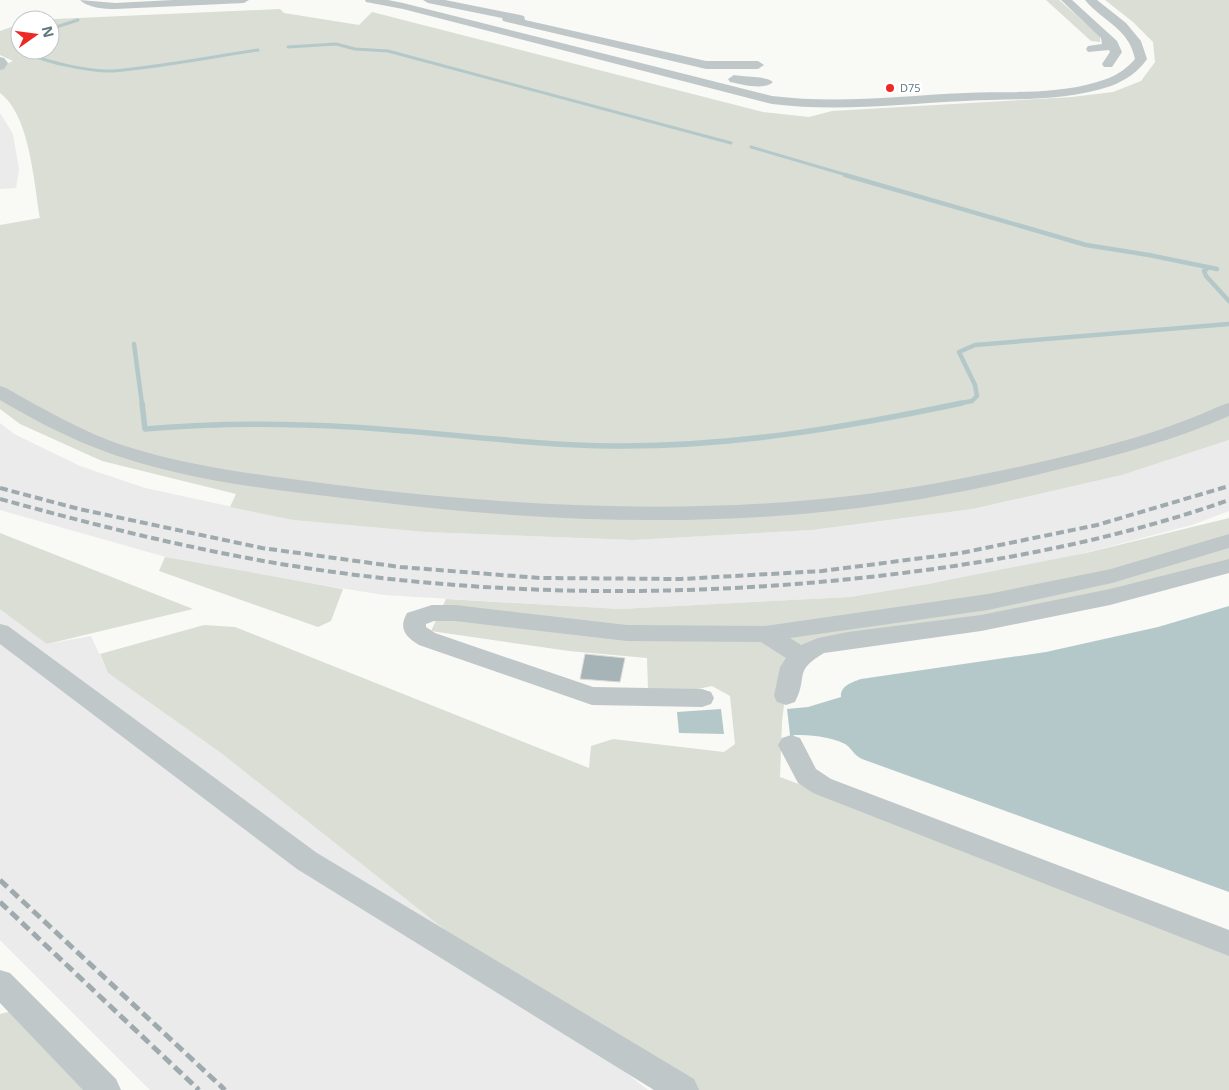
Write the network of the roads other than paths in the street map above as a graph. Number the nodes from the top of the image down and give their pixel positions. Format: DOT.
graph roads {
  1 [pos="85,0"];
  2 [pos="244,0"];
  3 [pos="370,0"];
  4 [pos="396,0"];
  5 [pos="1066,0"];
  6 [pos="1079,0"];
  7 [pos="1090,0"];
  8 [pos="423,2"];
  9 [pos="1106,36"];
  10 [pos="1092,49"];
  11 [pos="0,62"];
  12 [pos="1108,64"];
  13 [pos="0,66"];
  14 [pos="758,66"];
  15 [pos="769,88"];
  16 [pos="0,392"];
  17 [pos="1229,409"];
  18 [pos="1229,542"];
  19 [pos="1229,566"];
  20 [pos="0,632"];
  21 [pos="765,634"];
  22 [pos="801,656"];
  23 [pos="786,696"];
  24 [pos="702,698"];
  25 [pos="791,745"];
  26 [pos="1229,943"];
  27 [pos="0,983"];
  28 [pos="105,1090"];
  29 [pos="682,1090"];
  1 -- 2 [label="street"];
  3 -- 7 [label="street"];
  4 -- 8 [label="street"];
  5 -- 9 [label="street"];
  6 -- 15 [label="street"];
  8 -- 14 [label="street"];
  8 -- 15 [label="street"];
  8 -- 15 [label="street"];
  9 -- 10 [label="street"];
  9 -- 12 [label="street"];
  11 -- 13 [label="street"];
  16 -- 17 [label="street"];
  18 -- 21 [label="street"];
  19 -- 22 [label="street"];
  20 -- 29 [label="street"];
  21 -- 22 [label="street"];
  21 -- 24 [label="street"];
  22 -- 23 [label="street"];
  25 -- 26 [label="street"];
  27 -- 28 [label="street"];
}
